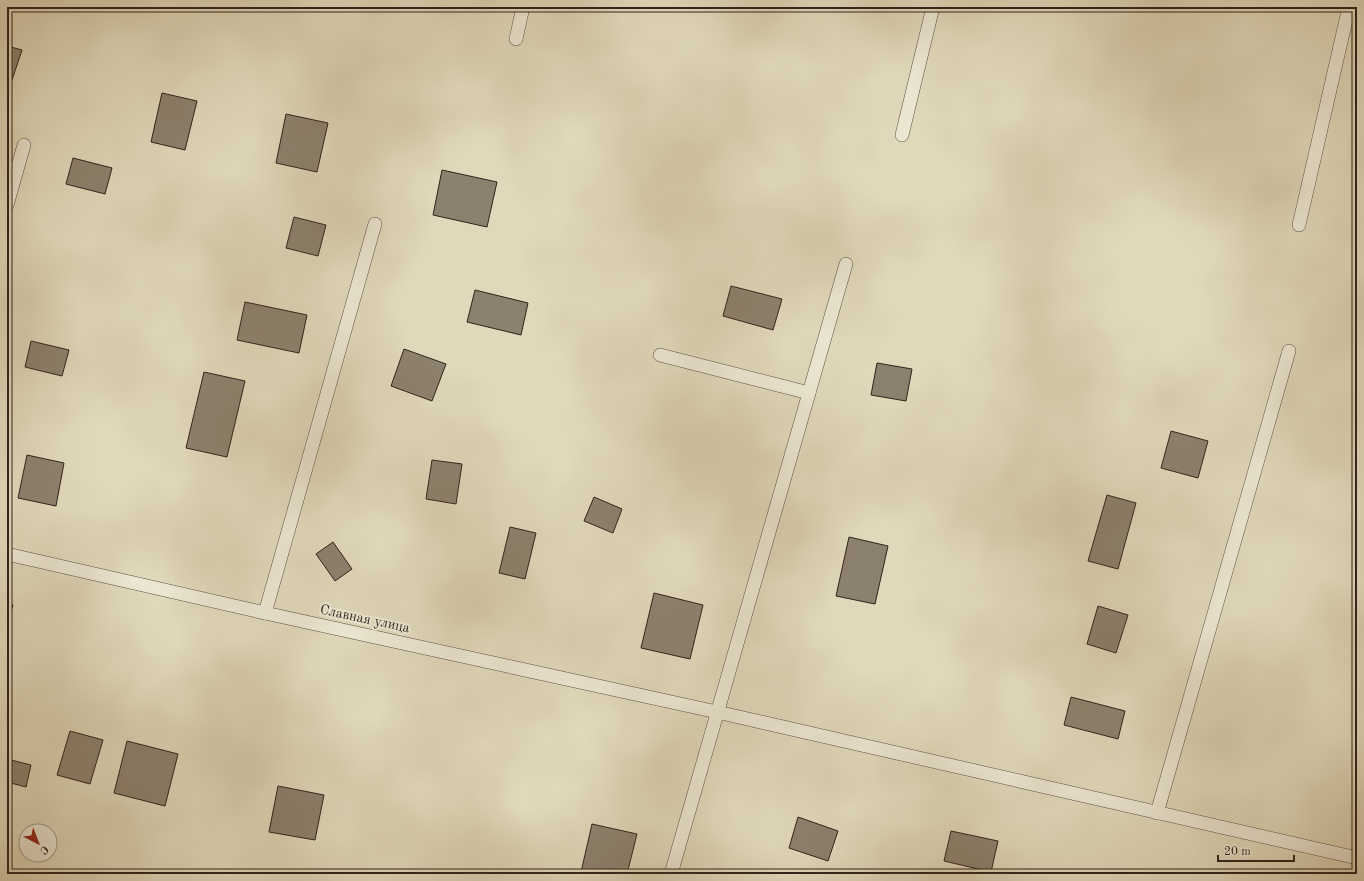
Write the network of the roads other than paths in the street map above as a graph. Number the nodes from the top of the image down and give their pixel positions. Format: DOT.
graph roads {
  1 [pos="524,7"];
  2 [pos="933,7"];
  3 [pos="1349,7"];
  4 [pos="516,39"];
  5 [pos="902,135"];
  6 [pos="24,145"];
  7 [pos="7,205"];
  8 [pos="375,224"];
  9 [pos="1299,225"];
  10 [pos="846,264"];
  11 [pos="1289,351"];
  12 [pos="660,355"];
  13 [pos="809,392"];
  14 [pos="7,554"];
  15 [pos="265,613"];
  16 [pos="717,712"];
  17 [pos="1157,813"];
  18 [pos="1357,858"];
  19 [pos="671,874"];
  1 -- 4 [label="lane"];
  2 -- 5 [label="lane"];
  3 -- 9 [label="lane"];
  6 -- 7 [label="lane"];
  8 -- 15 [label="lane"];
  10 -- 13 [label="lane"];
  11 -- 17 [label="lane"];
  12 -- 13 [label="lane"];
  13 -- 16 [label="lane"];
  14 -- 15 [label="lane, Славная улица"];
  15 -- 16 [label="lane, Славная улица"];
  16 -- 17 [label="lane, Славная улица"];
  16 -- 19 [label="lane"];
  17 -- 18 [label="lane, Славная улица"];
}
